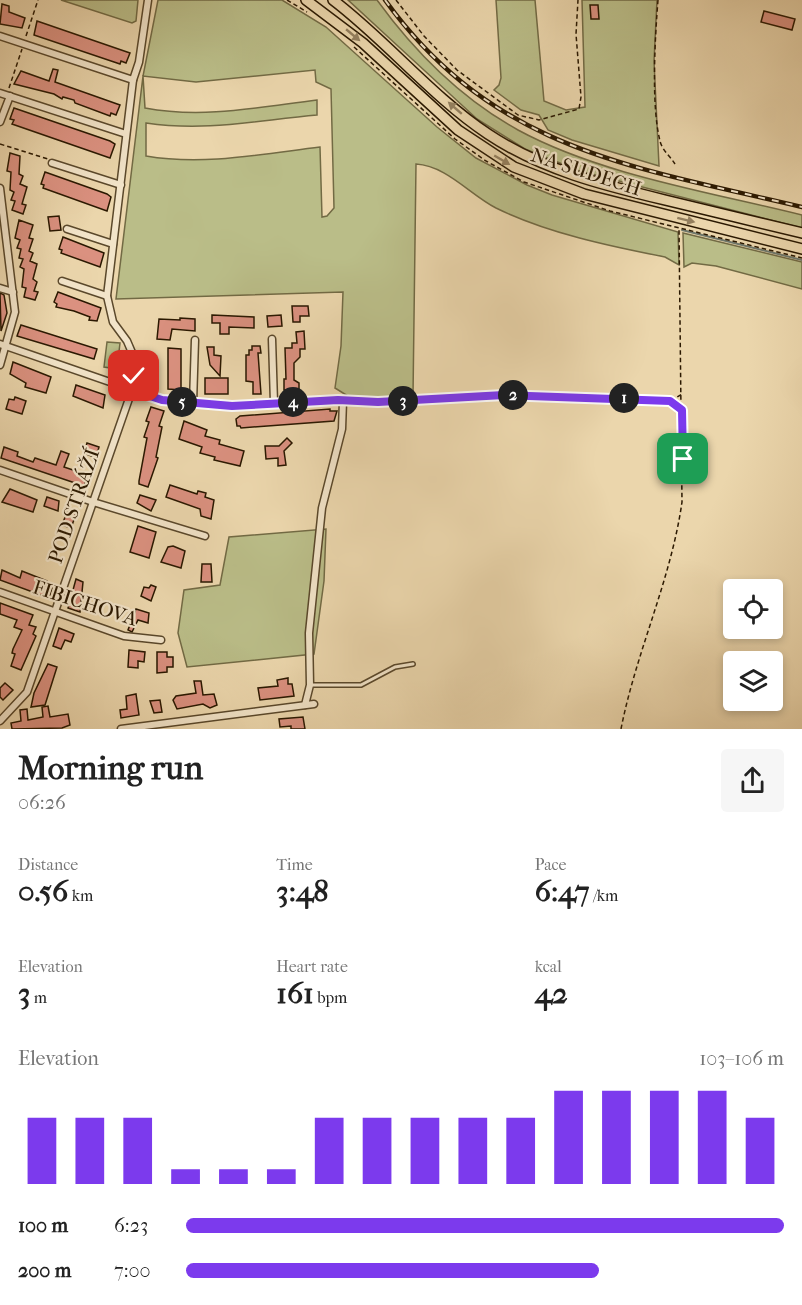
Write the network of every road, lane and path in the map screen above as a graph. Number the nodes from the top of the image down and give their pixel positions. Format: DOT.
graph roads {
  1 [pos="38,0"];
  2 [pos="148,0"];
  3 [pos="306,0"];
  4 [pos="333,0"];
  5 [pos="396,0"];
  6 [pos="578,0"];
  7 [pos="658,0"];
  8 [pos="0,36"];
  9 [pos="24,43"];
  10 [pos="133,80"];
  11 [pos="5,94"];
  12 [pos="0,122"];
  13 [pos="126,134"];
  14 [pos="52,163"];
  15 [pos="675,164"];
  16 [pos="121,185"];
  17 [pos="0,188"];
  18 [pos="679,228"];
  19 [pos="67,229"];
  20 [pos="802,233"];
  21 [pos="113,244"];
  22 [pos="802,249"];
  23 [pos="62,281"];
  24 [pos="0,288"];
  25 [pos="13,292"];
  26 [pos="107,296"];
  27 [pos="272,339"];
  28 [pos="195,340"];
  29 [pos="3,346"];
  30 [pos="0,365"];
  31 [pos="132,390"];
  32 [pos="682,394"];
  33 [pos="340,400"];
  34 [pos="670,401"];
  35 [pos="193,403"];
  36 [pos="274,403"];
  37 [pos="682,410"];
  38 [pos="0,470"];
  39 [pos="93,502"];
  40 [pos="205,536"];
  41 [pos="0,592"];
  42 [pos="55,611"];
  43 [pos="161,640"];
  44 [pos="413,664"];
  45 [pos="310,685"];
  46 [pos="314,704"];
  47 [pos="305,705"];
  48 [pos="0,721"];
  49 [pos="121,729"];
  50 [pos="621,729"];
  1 -- 9 [label="path"];
  2 -- 10 [label="street, POD STRÁŽÍ"];
  3 -- 22 [label="main road, NA SUDECH, one-way"];
  20 -- 4 [label="main road, NA SUDECH, one-way"];
  5 -- 6 [label="path"];
  7 -- 15 [label="path"];
  8 -- 9 [label="street"];
  9 -- 10 [label="street"];
  9 -- 11 [label="path"];
  10 -- 13 [label="street, POD STRÁŽÍ"];
  11 -- 12 [label="street"];
  11 -- 13 [label="street"];
  13 -- 16 [label="street, POD STRÁŽÍ"];
  14 -- 16 [label="street"];
  16 -- 21 [label="street, POD STRÁŽÍ"];
  17 -- 25 [label="street"];
  18 -- 32 [label="path"];
  19 -- 21 [label="street"];
  21 -- 26 [label="street, POD STRÁŽÍ"];
  23 -- 26 [label="street"];
  24 -- 25 [label="street"];
  25 -- 29 [label="street"];
  26 -- 31 [label="street, POD STRÁŽÍ"];
  27 -- 36 [label="street"];
  28 -- 35 [label="street"];
  29 -- 30 [label="street"];
  29 -- 31 [label="street"];
  31 -- 35 [label="street"];
  31 -- 39 [label="street, POD STRÁŽÍ"];
  32 -- 34 [label="path"];
  32 -- 37 [label="path"];
  33 -- 34 [label="path"];
  33 -- 36 [label="street"];
  33 -- 45 [label="street"];
  34 -- 37 [label="path"];
  35 -- 36 [label="street"];
  37 -- 50 [label="path"];
  38 -- 39 [label="street"];
  39 -- 40 [label="street"];
  39 -- 42 [label="street, POD STRÁŽÍ"];
  41 -- 42 [label="street, FIBICHOVA"];
  42 -- 43 [label="street, FIBICHOVA"];
  42 -- 48 [label="street, POD STRÁŽÍ"];
  44 -- 45 [label="lane"];
  45 -- 47 [label="street"];
  46 -- 47 [label="street"];
  47 -- 49 [label="street"];
}
